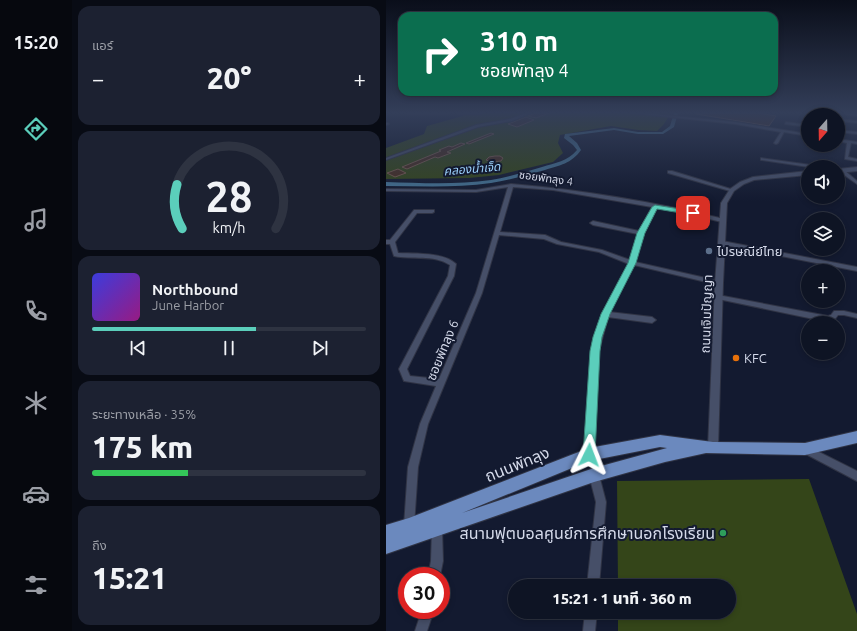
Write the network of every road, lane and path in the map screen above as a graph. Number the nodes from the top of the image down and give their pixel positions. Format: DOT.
graph roads {
  1 [pos="429,142"];
  2 [pos="848,142"];
  3 [pos="386,158"];
  4 [pos="762,159"];
  5 [pos="857,160"];
  6 [pos="801,165"];
  7 [pos="857,169"];
  8 [pos="845,170"];
  9 [pos="670,172"];
  10 [pos="801,174"];
  11 [pos="845,174"];
  12 [pos="857,182"];
  13 [pos="511,185"];
  14 [pos="386,190"];
  15 [pos="732,190"];
  16 [pos="655,207"];
  17 [pos="432,212"];
  18 [pos="722,220"];
  19 [pos="593,223"];
  20 [pos="496,233"];
  21 [pos="641,233"];
  22 [pos="389,242"];
  23 [pos="722,243"];
  24 [pos="632,263"];
  25 [pos="857,269"];
  26 [pos="719,283"];
  27 [pos="718,297"];
  28 [pos="605,314"];
  29 [pos="857,316"];
  30 [pos="652,320"];
  31 [pos="442,383"];
  32 [pos="857,437"];
  33 [pos="713,448"];
  34 [pos="805,449"];
  35 [pos="589,455"];
  36 [pos="594,475"];
  37 [pos="857,476"];
  38 [pos="409,526"];
  39 [pos="437,529"];
  40 [pos="386,533"];
  41 [pos="386,546"];
  42 [pos="435,567"];
  43 [pos="594,579"];
  44 [pos="425,619"];
  45 [pos="590,619"];
  46 [pos="421,631"];
  47 [pos="589,631"];
  1 -- 3 [label="street"];
  2 -- 5 [label="street"];
  4 -- 6 [label="street"];
  7 -- 8 [label="street"];
  9 -- 15 [label="street"];
  10 -- 15 [label="street"];
  11 -- 12 [label="street"];
  13 -- 14 [label="street, ซอยพัทลุง 4"];
  13 -- 16 [label="street, ซอยพัทลุง 4"];
  13 -- 20 [label="street, ซอยพัทลุง 6"];
  15 -- 18 [label="street, ถนนเจิมปัญญา"];
  16 -- 18 [label="street, ซอยพัทลุง 4"];
  16 -- 21 [label="street"];
  17 -- 22 [label="street"];
  18 -- 23 [label="street, ถนนเจิมปัญญา"];
  19 -- 21 [label="street"];
  20 -- 24 [label="street"];
  20 -- 31 [label="street, ซอยพัทลุง 6"];
  21 -- 24 [label="street"];
  22 -- 31 [label="street"];
  23 -- 25 [label="street"];
  23 -- 26 [label="street, ถนนเจิมปัญญา"];
  24 -- 26 [label="street"];
  24 -- 28 [label="street"];
  26 -- 27 [label="street, ถนนเจิมปัญญา"];
  27 -- 29 [label="street"];
  27 -- 33 [label="street, ถนนเจิมปัญญา"];
  28 -- 30 [label="street"];
  28 -- 35 [label="street"];
  31 -- 38 [label="street, ซอยพัทลุง 6"];
  32 -- 34 [label="main road, ถนนพัทลุง"];
  33 -- 34 [label="main road, ถนนพัทลุง"];
  33 -- 35 [label="main road, ถนนพัทลุง"];
  33 -- 36 [label="main road, ถนนพัทลุง"];
  34 -- 37 [label="street"];
  35 -- 38 [label="main road, ถนนพัทลุง"];
  36 -- 39 [label="main road, ถนนพัทลุง"];
  36 -- 43 [label="street"];
  38 -- 40 [label="main road, ถนนพัทลุง"];
  39 -- 41 [label="main road, ถนนพัทลุง"];
  39 -- 42 [label="street"];
  44 -- 46 [label="street"];
  45 -- 47 [label="street"];
}
